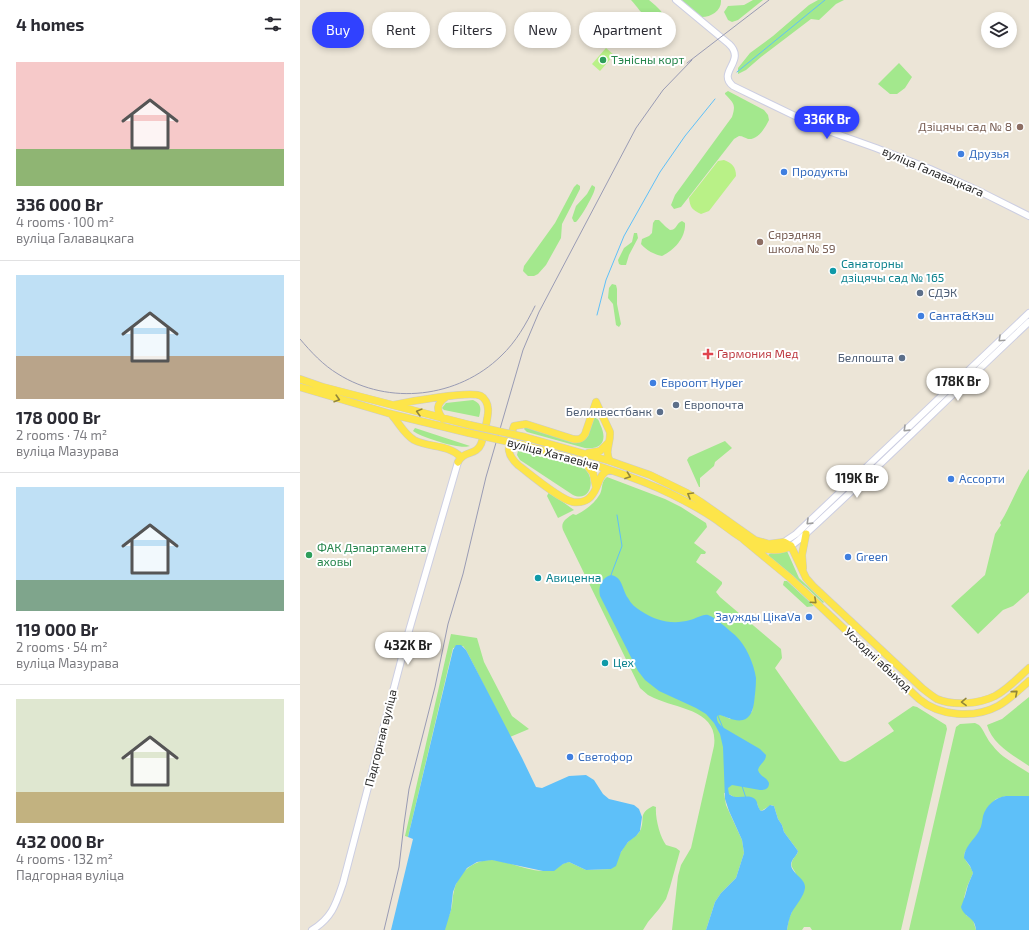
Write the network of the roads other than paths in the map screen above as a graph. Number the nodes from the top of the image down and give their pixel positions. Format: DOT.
graph roads {
  1 [pos="676,0"];
  2 [pos="1029,216"];
  3 [pos="1029,313"];
  4 [pos="1029,322"];
  5 [pos="300,379"];
  6 [pos="300,387"];
  7 [pos="446,396"];
  8 [pos="392,405"];
  9 [pos="391,414"];
  10 [pos="443,419"];
  11 [pos="422,422"];
  12 [pos="415,440"];
  13 [pos="608,443"];
  14 [pos="585,454"];
  15 [pos="459,460"];
  16 [pos="610,461"];
  17 [pos="583,462"];
  18 [pos="609,470"];
  19 [pos="596,488"];
  20 [pos="822,509"];
  21 [pos="826,515"];
  22 [pos="806,534"];
  23 [pos="744,540"];
  24 [pos="784,542"];
  25 [pos="791,546"];
  26 [pos="804,574"];
  27 [pos="835,606"];
  28 [pos="828,613"];
  29 [pos="1029,668"];
  30 [pos="1029,681"];
  31 [pos="312,930"];
  1 -- 2 [label="street, вуліца Галавацкага"];
  3 -- 20 [label="street, one-way"];
  4 -- 21 [label="street"];
  5 -- 8 [label="main road, вуліца Хатаевіча"];
  6 -- 9 [label="main road, вуліца Хатаевіча, one-way"];
  7 -- 8 [label="main road"];
  7 -- 10 [label="main road"];
  7 -- 15 [label="main road"];
  10 -- 8 [label="main road, вуліца Хатаевіча, one-way"];
  9 -- 11 [label="main road, вуліца Хатаевіча"];
  9 -- 12 [label="main road"];
  10 -- 14 [label="main road, вуліца Хатаевіча, bridge"];
  11 -- 12 [label="main road"];
  11 -- 17 [label="main road, вуліца Хатаевіча, bridge"];
  12 -- 15 [label="main road"];
  13 -- 14 [label="main road"];
  13 -- 16 [label="main road"];
  13 -- 19 [label="main road"];
  14 -- 16 [label="main road, вуліца Хатаевіча"];
  15 -- 31 [label="street, Падгорная вуліца"];
  24 -- 16 [label="main road, вуліца Хатаевіча, one-way"];
  17 -- 18 [label="main road, вуліца Хатаевіча"];
  17 -- 19 [label="main road"];
  18 -- 19 [label="main road"];
  18 -- 23 [label="main road, вуліца Хатаевіча, one-way"];
  20 -- 21 [label="street"];
  20 -- 24 [label="street, one-way"];
  21 -- 22 [label="street"];
  22 -- 25 [label="street"];
  22 -- 26 [label="main road"];
  23 -- 25 [label="main road, вуліца Хатаевіча"];
  23 -- 28 [label="main road, Усходні абыход, one-way"];
  24 -- 25 [label="main road"];
  25 -- 26 [label="main road, Усходні абыход"];
  26 -- 27 [label="main road, Усходні абыход"];
  27 -- 28 [label="main road"];
  29 -- 27 [label="main road, Усходні абыход, one-way"];
  28 -- 30 [label="main road, Усходні абыход, one-way"];
}
